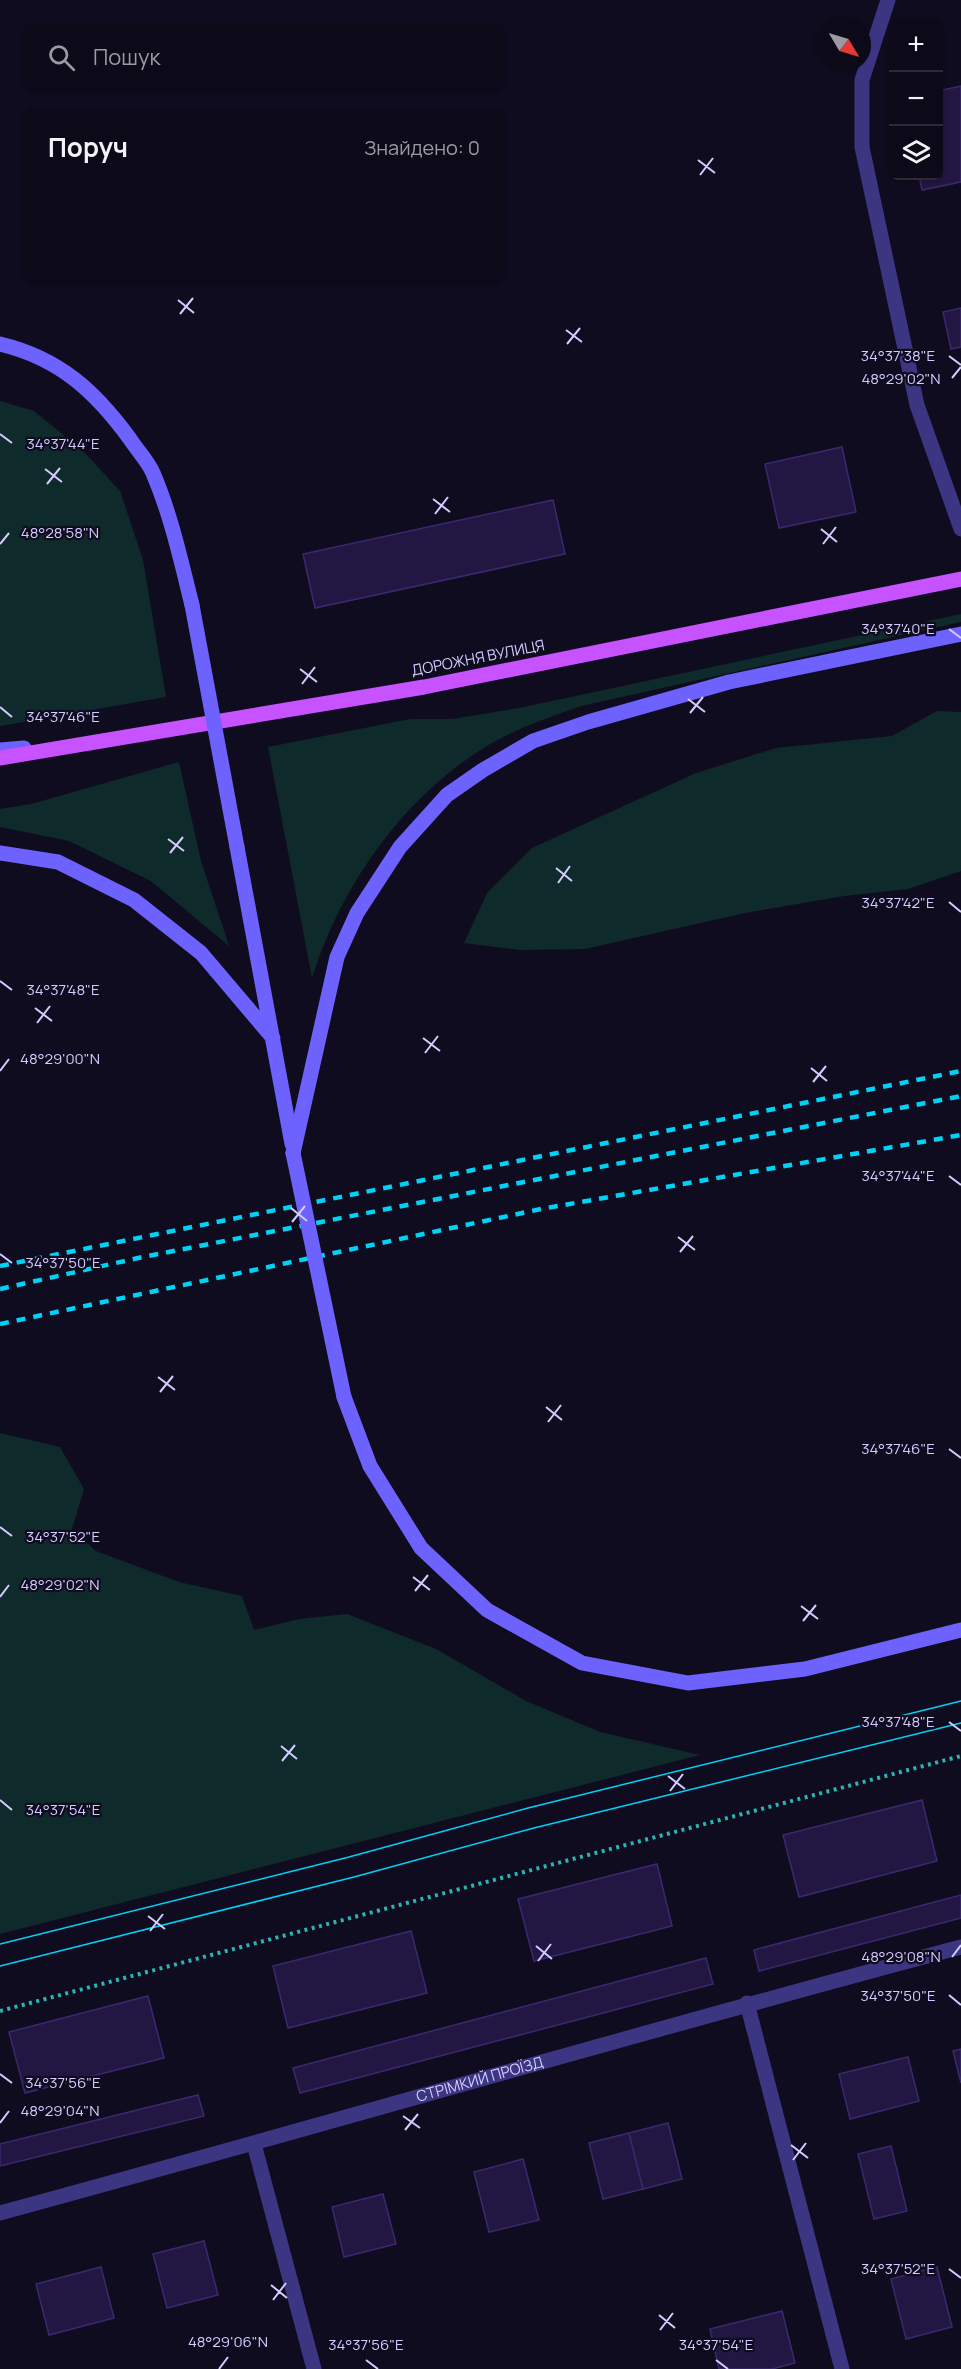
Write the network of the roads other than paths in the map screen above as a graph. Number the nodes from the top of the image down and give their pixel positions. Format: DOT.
graph roads {
  1 [pos="888,0"];
  2 [pos="0,344"];
  3 [pos="961,529"];
  4 [pos="961,579"];
  5 [pos="961,634"];
  6 [pos="66,745"];
  7 [pos="0,750"];
  8 [pos="0,758"];
  9 [pos="0,853"];
  10 [pos="273,1038"];
  11 [pos="293,1152"];
  12 [pos="961,1630"];
  13 [pos="961,1947"];
  14 [pos="747,2003"];
  15 [pos="254,2144"];
  16 [pos="0,2213"];
  17 [pos="314,2369"];
  18 [pos="842,2369"];
  1 -- 3 [label="street"];
  2 -- 10 [label="main road, bridge"];
  4 -- 6 [label="main road, ДОРОЖНЯ ВУЛИЦЯ"];
  5 -- 11 [label="main road"];
  6 -- 7 [label="main road"];
  6 -- 8 [label="main road, ДОРОЖНЯ ВУЛИЦЯ"];
  9 -- 10 [label="main road"];
  10 -- 11 [label="main road"];
  11 -- 12 [label="main road, bridge"];
  13 -- 14 [label="street, СТРІМКИЙ ПРОЇЗД"];
  14 -- 15 [label="street, СТРІМКИЙ ПРОЇЗД"];
  14 -- 18 [label="street"];
  15 -- 16 [label="street, СТРІМКИЙ ПРОЇЗД"];
  15 -- 17 [label="street"];
}
